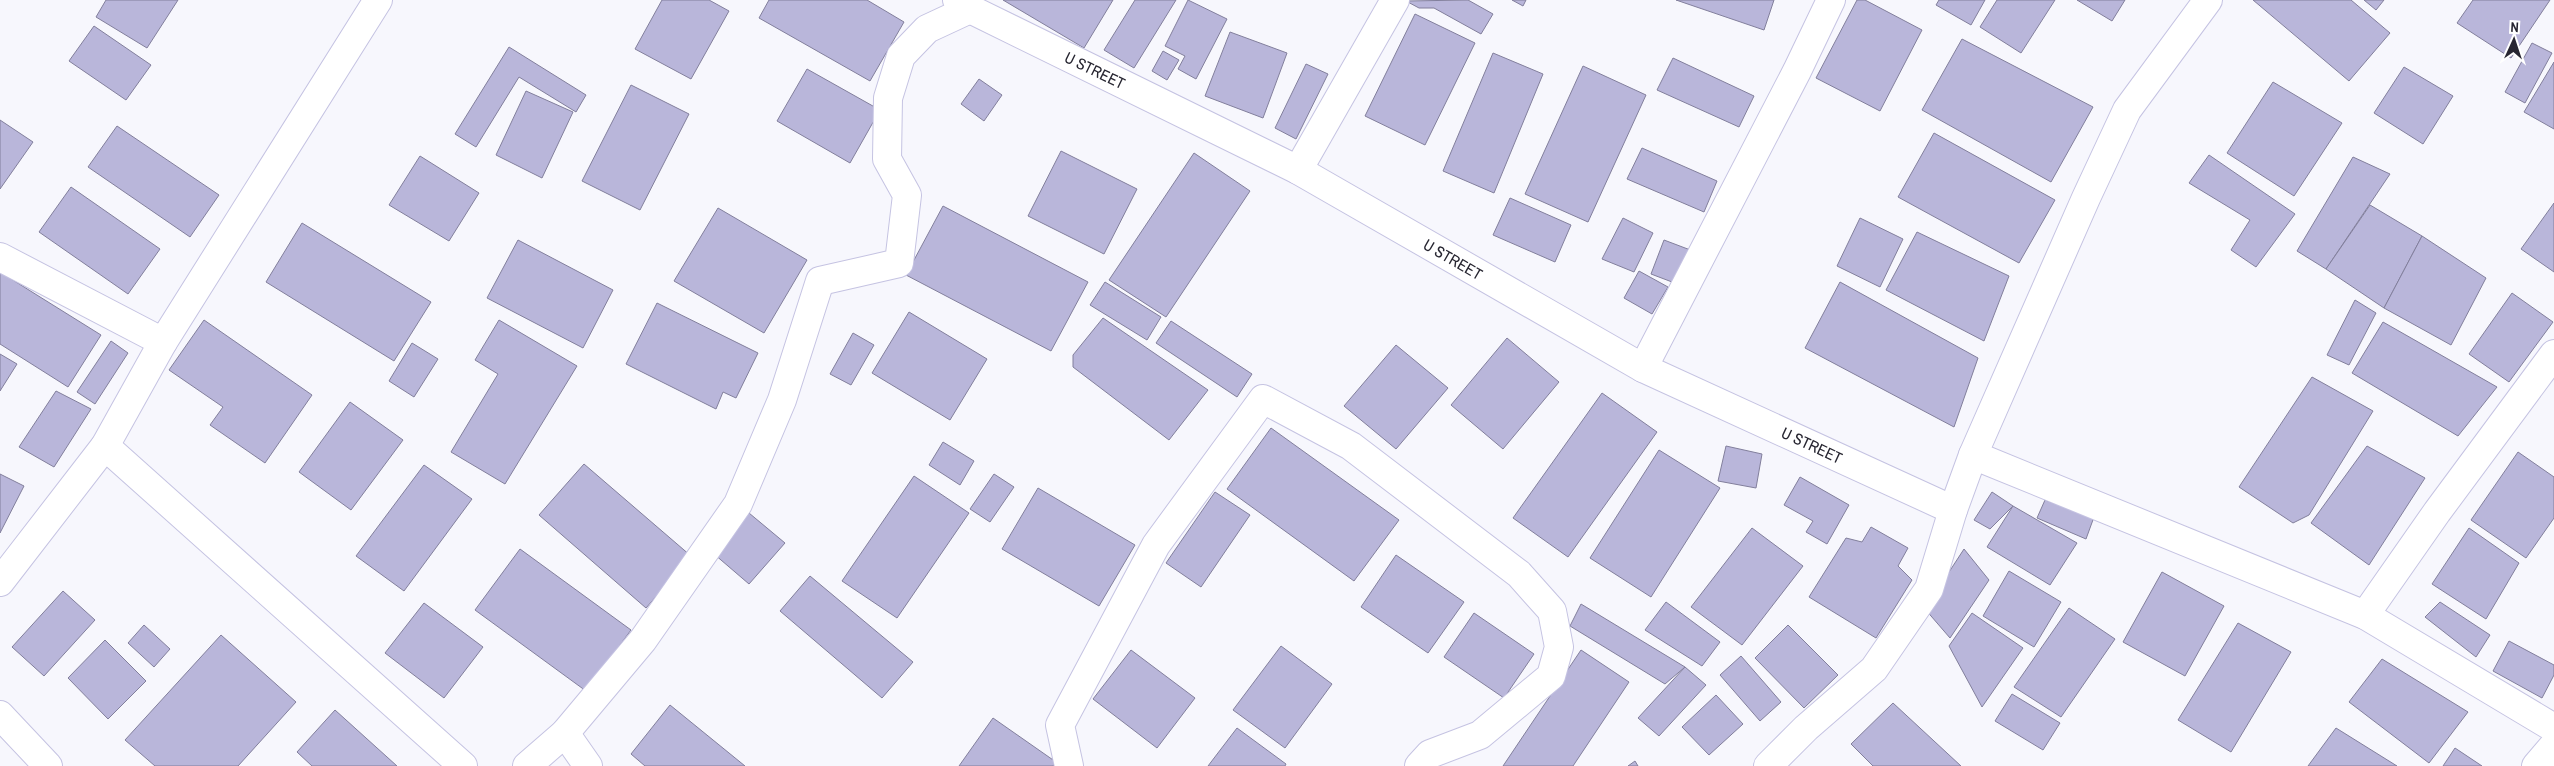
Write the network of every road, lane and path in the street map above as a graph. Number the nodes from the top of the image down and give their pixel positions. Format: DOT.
graph roads {
  1 [pos="1395,0"];
  2 [pos="1831,0"];
  3 [pos="2208,0"];
  4 [pos="368,4"];
  5 [pos="963,5"];
  6 [pos="1298,170"];
  7 [pos="0,257"];
  8 [pos="163,342"];
  9 [pos="2554,354"];
  10 [pos="1643,368"];
  11 [pos="105,446"];
  12 [pos="1973,455"];
  13 [pos="1953,510"];
  14 [pos="0,582"];
  15 [pos="2365,615"];
  16 [pos="0,715"];
  17 [pos="2554,728"];
  18 [pos="565,733"];
  19 [pos="2554,746"];
  20 [pos="48,766"];
  21 [pos="463,766"];
  22 [pos="528,766"];
  23 [pos="588,766"];
  24 [pos="1068,766"];
  25 [pos="1419,766"];
  26 [pos="1768,766"];
  27 [pos="2536,766"];
  1 -- 6 [label="street"];
  2 -- 10 [label="street"];
  3 -- 12 [label="street"];
  4 -- 8 [label="street"];
  5 -- 6 [label="street, U STREET"];
  5 -- 18 [label="street"];
  6 -- 10 [label="street, U STREET"];
  7 -- 8 [label="street"];
  8 -- 11 [label="street"];
  9 -- 15 [label="street"];
  10 -- 13 [label="street, U STREET"];
  11 -- 14 [label="street"];
  11 -- 21 [label="street"];
  12 -- 13 [label="street"];
  12 -- 15 [label="street"];
  13 -- 26 [label="street"];
  15 -- 17 [label="street"];
  16 -- 20 [label="street"];
  18 -- 22 [label="street"];
  18 -- 23 [label="street"];
  19 -- 27 [label="street"];
  24 -- 25 [label="street"];
}
